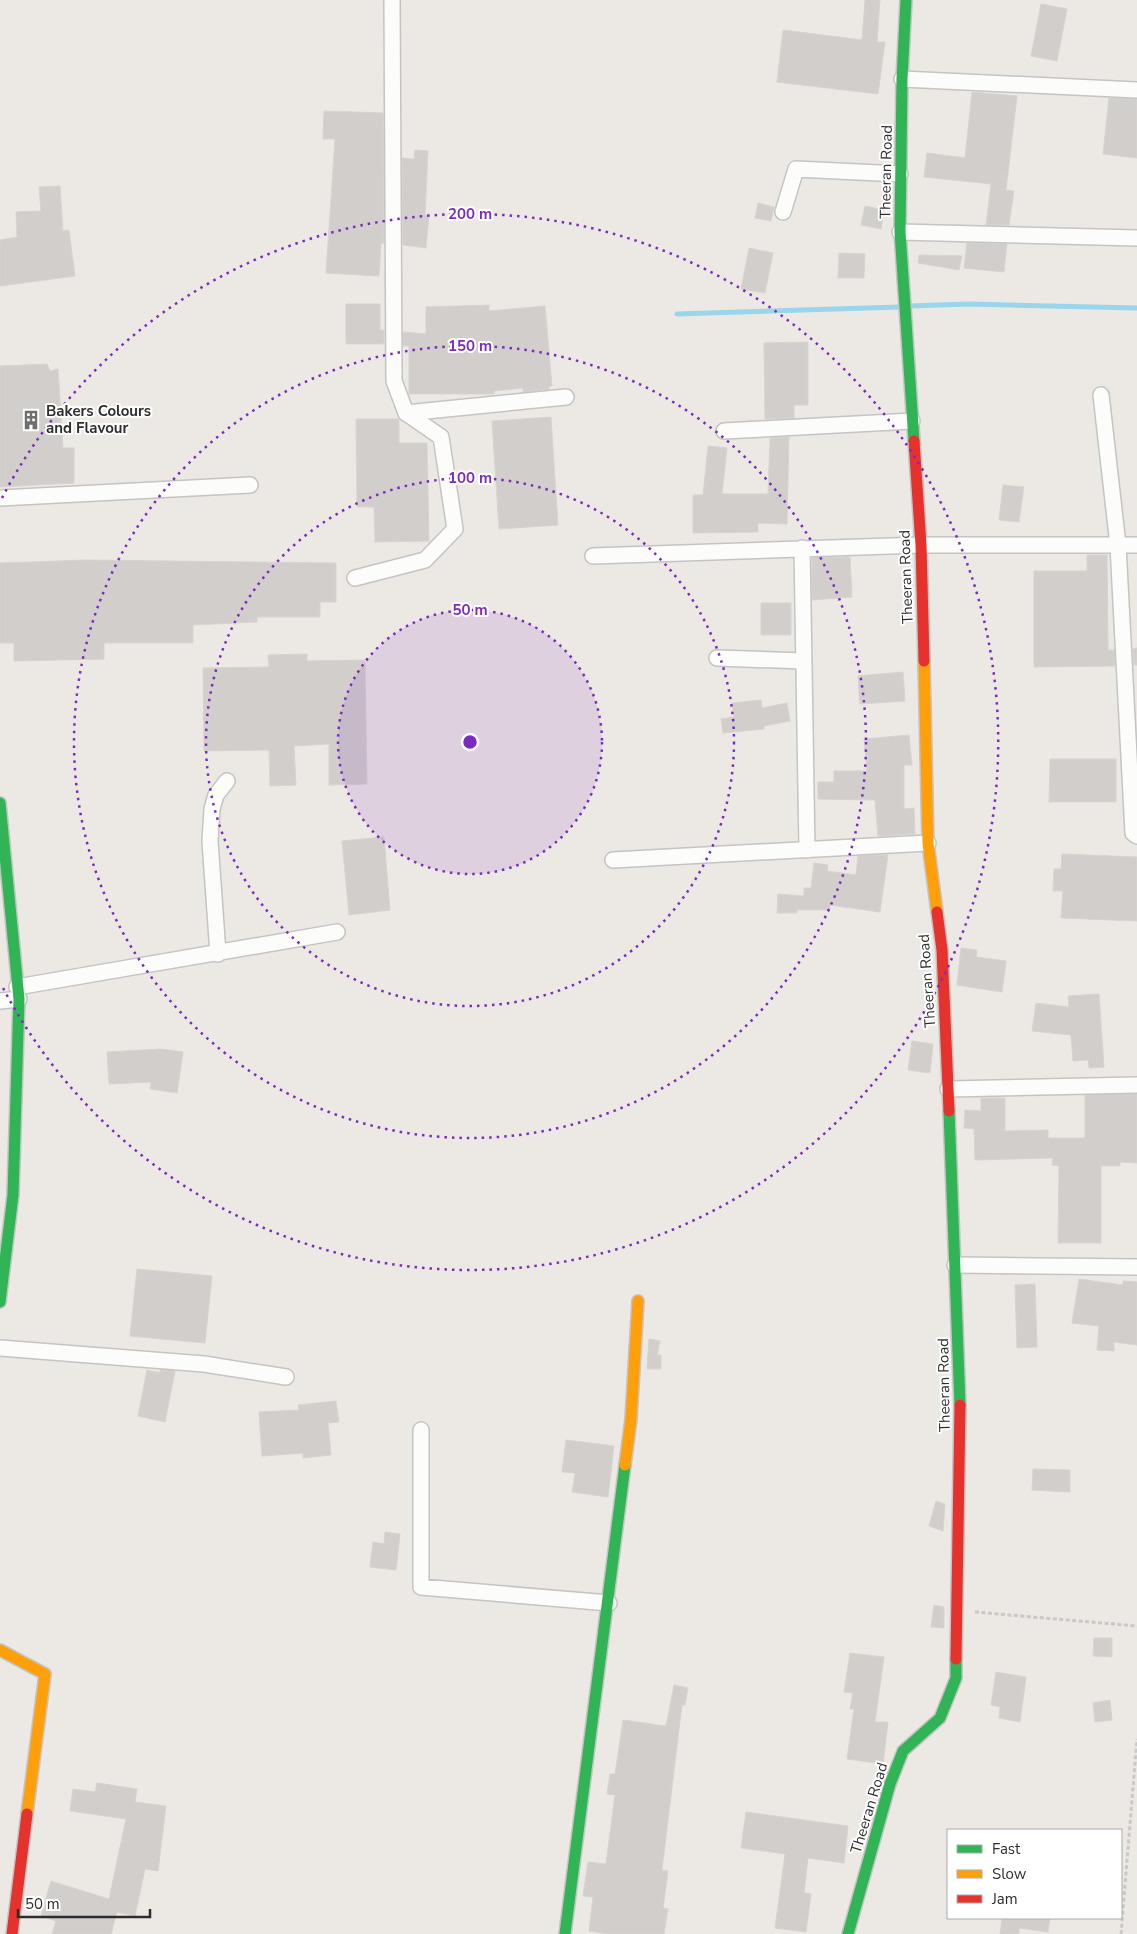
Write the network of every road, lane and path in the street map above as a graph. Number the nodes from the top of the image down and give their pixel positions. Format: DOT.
graph roads {
  1 [pos="392,0"];
  2 [pos="906,0"];
  3 [pos="902,79"];
  4 [pos="1137,90"];
  5 [pos="900,174"];
  6 [pos="784,212"];
  7 [pos="900,232"];
  8 [pos="1137,238"];
  9 [pos="1100,395"];
  10 [pos="566,397"];
  11 [pos="406,413"];
  12 [pos="912,421"];
  13 [pos="724,431"];
  14 [pos="250,485"];
  15 [pos="0,498"];
  16 [pos="921,545"];
  17 [pos="1118,545"];
  18 [pos="1137,545"];
  19 [pos="802,548"];
  20 [pos="593,556"];
  21 [pos="356,578"];
  22 [pos="717,658"];
  23 [pos="804,661"];
  24 [pos="227,782"];
  25 [pos="0,803"];
  26 [pos="1137,836"];
  27 [pos="928,843"];
  28 [pos="807,850"];
  29 [pos="613,860"];
  30 [pos="337,932"];
  31 [pos="218,954"];
  32 [pos="18,993"];
  33 [pos="0,1001"];
  34 [pos="1137,1085"];
  35 [pos="948,1089"];
  36 [pos="955,1265"];
  37 [pos="1137,1267"];
  38 [pos="638,1301"];
  39 [pos="0,1302"];
  40 [pos="0,1348"];
  41 [pos="286,1377"];
  42 [pos="421,1430"];
  43 [pos="609,1603"];
  44 [pos="957,1610"];
  45 [pos="1137,1626"];
  46 [pos="0,1650"];
  47 [pos="1137,1738"];
  48 [pos="12,1934"];
  49 [pos="566,1934"];
  50 [pos="848,1934"];
  51 [pos="1121,1934"];
  1 -- 11 [label="street"];
  2 -- 3 [label="street, Theeran Road"];
  3 -- 4 [label="street"];
  3 -- 5 [label="street, Theeran Road"];
  5 -- 6 [label="street"];
  5 -- 7 [label="street, Theeran Road"];
  7 -- 8 [label="street"];
  7 -- 12 [label="street, Theeran Road"];
  9 -- 17 [label="street"];
  10 -- 11 [label="street"];
  11 -- 21 [label="street"];
  12 -- 13 [label="street"];
  12 -- 16 [label="street, Theeran Road"];
  14 -- 15 [label="street"];
  16 -- 17 [label="street"];
  16 -- 19 [label="street"];
  16 -- 27 [label="street, Theeran Road"];
  17 -- 18 [label="street"];
  17 -- 26 [label="street"];
  19 -- 20 [label="street"];
  19 -- 23 [label="street"];
  22 -- 23 [label="street"];
  23 -- 28 [label="street"];
  24 -- 31 [label="street"];
  25 -- 32 [label="street"];
  27 -- 28 [label="street"];
  27 -- 35 [label="street, Theeran Road"];
  28 -- 29 [label="street"];
  30 -- 31 [label="street"];
  31 -- 32 [label="street"];
  32 -- 33 [label="street"];
  32 -- 39 [label="street"];
  34 -- 35 [label="street"];
  35 -- 36 [label="street, Theeran Road"];
  36 -- 37 [label="street"];
  36 -- 44 [label="street, Theeran Road"];
  38 -- 43 [label="street"];
  40 -- 41 [label="street"];
  42 -- 43 [label="street"];
  43 -- 49 [label="street"];
  44 -- 45 [label="path"];
  44 -- 50 [label="street, Theeran Road"];
  46 -- 48 [label="street"];
  47 -- 51 [label="path"];
}
